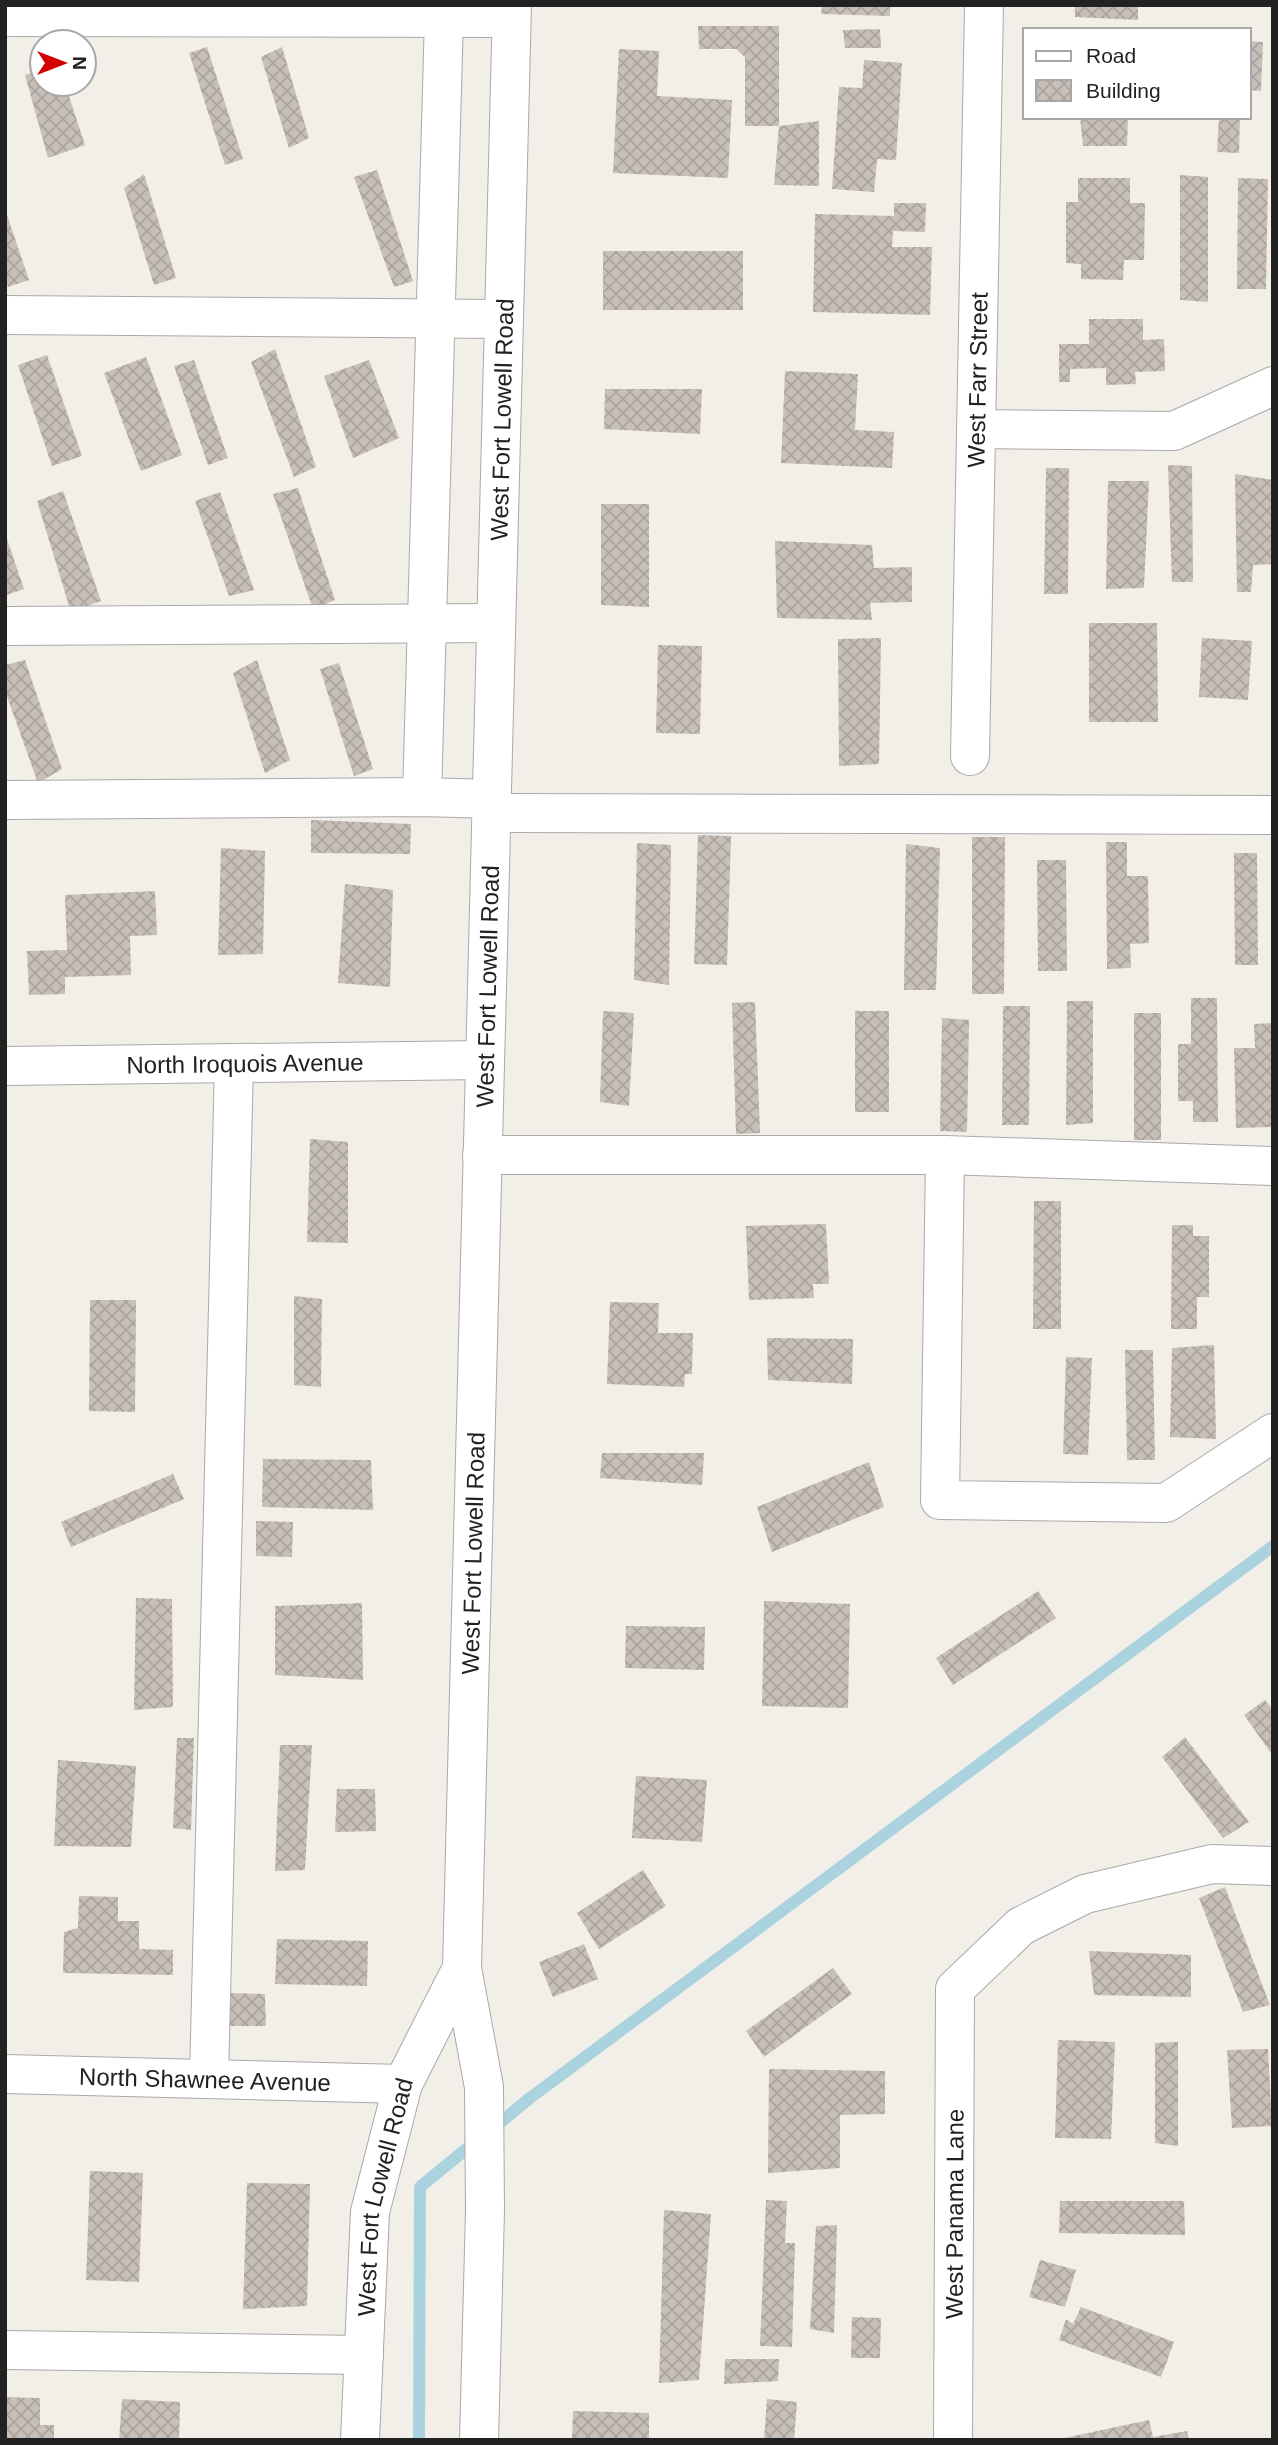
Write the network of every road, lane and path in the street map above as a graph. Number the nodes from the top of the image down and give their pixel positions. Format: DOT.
graph roads {
  1 [pos="984,5"];
  2 [pos="512,12"];
  3 [pos="5,17"];
  4 [pos="444,18"];
  5 [pos="5,315"];
  6 [pos="436,319"];
  7 [pos="504,319"];
  8 [pos="1273,386"];
  9 [pos="976,429"];
  10 [pos="427,623"];
  11 [pos="496,623"];
  12 [pos="5,626"];
  13 [pos="970,756"];
  14 [pos="422,797"];
  15 [pos="5,800"];
  16 [pos="491,806"];
  17 [pos="1273,815"];
  18 [pos="484,1060"];
  19 [pos="234,1063"];
  20 [pos="5,1066"];
  21 [pos="482,1155"];
  22 [pos="945,1155"];
  23 [pos="1273,1166"];
  24 [pos="1273,1433"];
  25 [pos="1273,1866"];
  26 [pos="462,1968"];
  27 [pos="5,2074"];
  28 [pos="209,2079"];
  29 [pos="403,2084"];
  30 [pos="5,2350"];
  31 [pos="364,2355"];
  32 [pos="360,2440"];
  33 [pos="479,2440"];
  34 [pos="953,2440"];
  1 -- 9 [label="street, West Farr Street"];
  2 -- 4 [label="street"];
  2 -- 7 [label="street, West Fort Lowell Road"];
  3 -- 4 [label="street"];
  4 -- 6 [label="street"];
  5 -- 6 [label="street"];
  6 -- 7 [label="street"];
  6 -- 10 [label="street"];
  7 -- 11 [label="street, West Fort Lowell Road"];
  8 -- 9 [label="street"];
  9 -- 13 [label="street, West Farr Street"];
  10 -- 11 [label="street"];
  10 -- 12 [label="street"];
  10 -- 14 [label="street"];
  11 -- 16 [label="street, West Fort Lowell Road"];
  14 -- 15 [label="street"];
  14 -- 16 [label="street"];
  16 -- 17 [label="street"];
  16 -- 18 [label="street, West Fort Lowell Road"];
  18 -- 19 [label="street, North Iroquois Avenue"];
  18 -- 21 [label="street, West Fort Lowell Road"];
  19 -- 20 [label="street, North Iroquois Avenue"];
  19 -- 28 [label="street"];
  21 -- 22 [label="street"];
  21 -- 26 [label="street, West Fort Lowell Road"];
  22 -- 23 [label="street"];
  22 -- 24 [label="street"];
  25 -- 34 [label="street, West Panama Lane"];
  26 -- 29 [label="street, West Fort Lowell Road"];
  26 -- 33 [label="street, West Fort Lowell Road"];
  27 -- 28 [label="street, North Shawnee Avenue"];
  28 -- 29 [label="street, North Shawnee Avenue"];
  29 -- 31 [label="street, West Fort Lowell Road"];
  30 -- 31 [label="street"];
  31 -- 32 [label="street, West Fort Lowell Road"];
}
